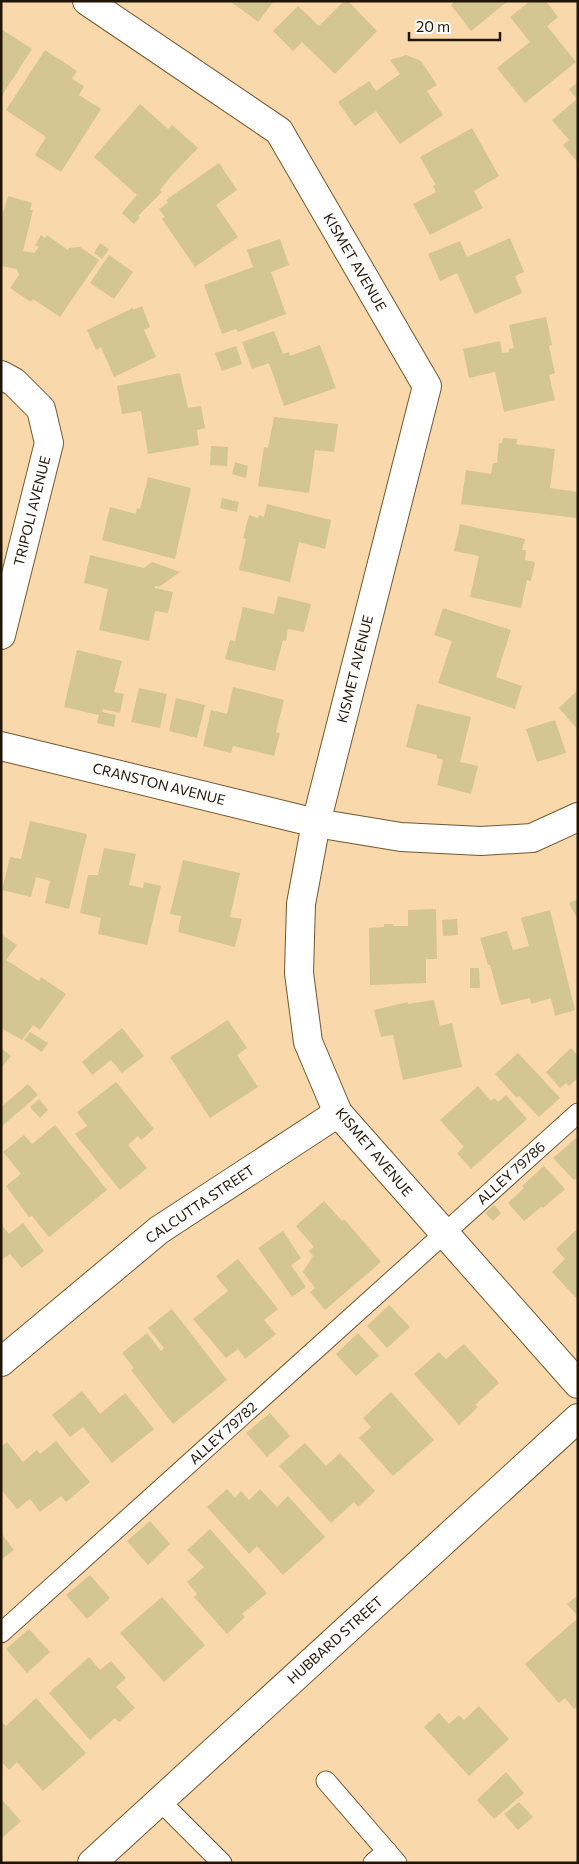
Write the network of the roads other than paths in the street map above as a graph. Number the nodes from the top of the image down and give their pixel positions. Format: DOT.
graph roads {
  1 [pos="87,1"];
  2 [pos="1,375"];
  3 [pos="1,635"];
  4 [pos="1,746"];
  5 [pos="578,817"];
  6 [pos="316,823"];
  7 [pos="338,1113"];
  8 [pos="578,1113"];
  9 [pos="444,1233"];
  10 [pos="1,1362"];
  11 [pos="578,1384"];
  12 [pos="578,1418"];
  13 [pos="1,1633"];
  14 [pos="326,1781"];
  15 [pos="160,1801"];
  16 [pos="386,1859"];
  17 [pos="92,1863"];
  18 [pos="222,1863"];
  1 -- 6 [label="street, KISMET AVENUE"];
  2 -- 3 [label="street, TRIPOLI AVENUE"];
  4 -- 6 [label="street, CRANSTON AVENUE"];
  5 -- 6 [label="street"];
  6 -- 7 [label="street, KISMET AVENUE"];
  7 -- 9 [label="street, KISMET AVENUE"];
  7 -- 10 [label="street, CALCUTTA STREET"];
  8 -- 9 [label="lane, ALLEY 79786"];
  9 -- 11 [label="street, KISMET AVENUE"];
  9 -- 13 [label="lane, ALLEY 79782"];
  12 -- 15 [label="street, HUBBARD STREET"];
  14 -- 16 [label="lane"];
  15 -- 17 [label="street, HUBBARD STREET"];
  15 -- 18 [label="lane"];
}
